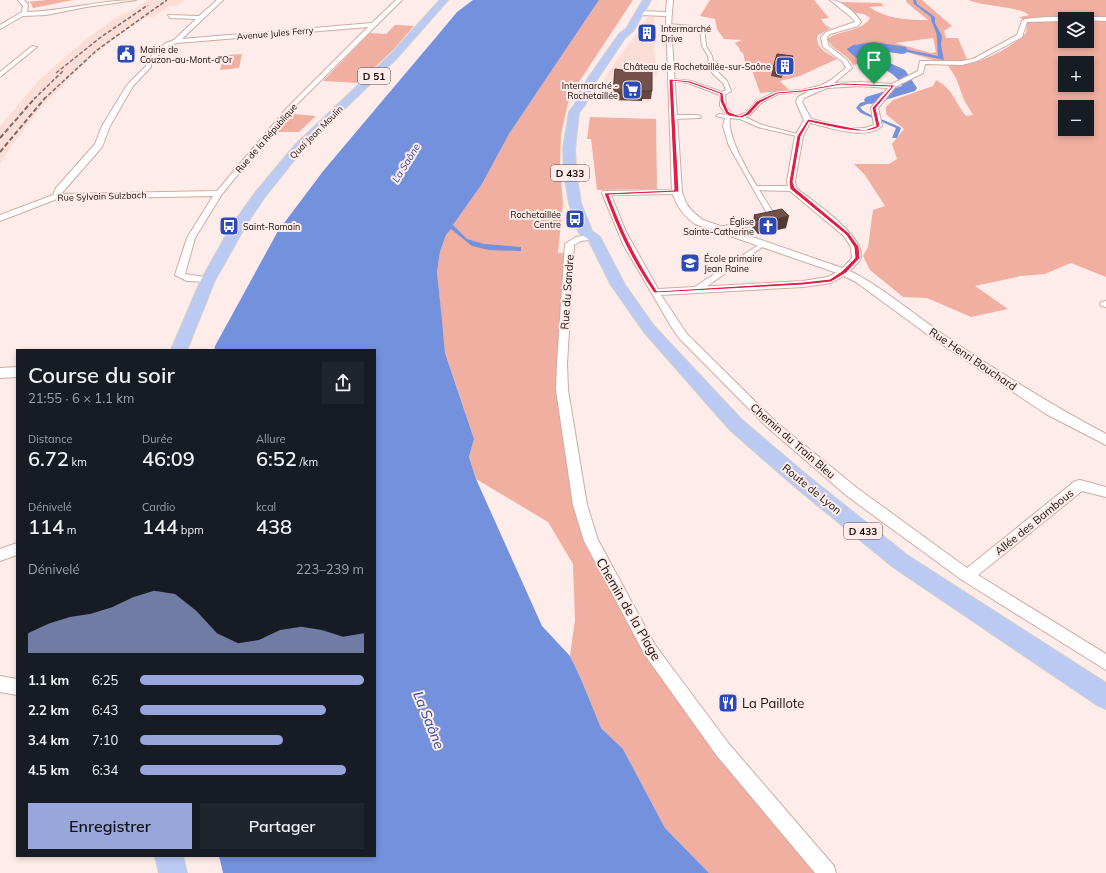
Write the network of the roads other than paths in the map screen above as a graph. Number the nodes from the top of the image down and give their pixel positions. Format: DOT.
graph roads {
  1 [pos="21,0"];
  2 [pos="82,0"];
  3 [pos="90,0"];
  4 [pos="133,0"];
  5 [pos="220,0"];
  6 [pos="399,0"];
  7 [pos="444,0"];
  8 [pos="640,0"];
  9 [pos="647,0"];
  10 [pos="670,0"];
  11 [pos="833,0"];
  12 [pos="86,5"];
  13 [pos="640,13"];
  14 [pos="669,14"];
  15 [pos="22,15"];
  16 [pos="170,16"];
  17 [pos="0,18"];
  18 [pos="201,18"];
  19 [pos="1106,19"];
  20 [pos="374,24"];
  21 [pos="668,25"];
  22 [pos="0,27"];
  23 [pos="622,36"];
  24 [pos="176,41"];
  25 [pos="34,47"];
  26 [pos="0,75"];
  27 [pos="671,80"];
  28 [pos="824,86"];
  29 [pos="893,86"];
  30 [pos="722,94"];
  31 [pos="730,115"];
  32 [pos="719,116"];
  33 [pos="673,117"];
  34 [pos="698,117"];
  35 [pos="741,117"];
  36 [pos="808,120"];
  37 [pos="799,136"];
  38 [pos="757,188"];
  39 [pos="792,189"];
  40 [pos="677,192"];
  41 [pos="220,193"];
  42 [pos="56,197"];
  43 [pos="0,218"];
  44 [pos="775,218"];
  45 [pos="720,230"];
  46 [pos="593,237"];
  47 [pos="763,244"];
  48 [pos="844,272"];
  49 [pos="208,280"];
  50 [pos="696,290"];
  51 [pos="655,292"];
  52 [pos="179,349"];
  53 [pos="562,364"];
  54 [pos="16,372"];
  55 [pos="0,373"];
  56 [pos="1106,440"];
  57 [pos="1106,492"];
  58 [pos="16,548"];
  59 [pos="0,555"];
  60 [pos="967,576"];
  61 [pos="1106,662"];
  62 [pos="0,684"];
  63 [pos="16,687"];
  64 [pos="1106,697"];
  65 [pos="169,857"];
  66 [pos="173,873"];
  67 [pos="826,873"];
  1 -- 15 [label="street"];
  2 -- 15 [label="street"];
  3 -- 12 [label="street"];
  4 -- 12 [label="street"];
  5 -- 18 [label="street"];
  6 -- 20 [label="street, Rue de la République"];
  7 -- 49 [label="main road, Quai Jean Moulin / D 51"];
  8 -- 23 [label="main road, Route de Lyon / D 433"];
  9 -- 13 [label="main road, Route de Lyon / D 433"];
  10 -- 14 [label="street"];
  11 -- 28 [label="street"];
  12 -- 15 [label="street"];
  13 -- 14 [label="street"];
  13 -- 23 [label="main road, Route de Lyon / D 433"];
  14 -- 21 [label="street"];
  15 -- 17 [label="street"];
  15 -- 22 [label="street"];
  16 -- 18 [label="street"];
  18 -- 24 [label="street"];
  19 -- 29 [label="street"];
  20 -- 24 [label="street, Avenue Jules Ferry"];
  20 -- 41 [label="street, Rue de la République"];
  21 -- 27 [label="street"];
  21 -- 30 [label="street"];
  23 -- 46 [label="main road, Route de Lyon / D 433"];
  24 -- 42 [label="street"];
  25 -- 26 [label="street"];
  27 -- 30 [label="street"];
  27 -- 33 [label="street"];
  28 -- 29 [label="street"];
  28 -- 35 [label="street"];
  28 -- 36 [label="street"];
  29 -- 36 [label="street"];
  30 -- 31 [label="street"];
  31 -- 32 [label="street"];
  31 -- 35 [label="street"];
  31 -- 38 [label="street"];
  33 -- 34 [label="street"];
  33 -- 40 [label="street"];
  35 -- 37 [label="street"];
  36 -- 37 [label="street"];
  37 -- 39 [label="street"];
  38 -- 39 [label="street"];
  38 -- 44 [label="street"];
  39 -- 48 [label="street"];
  40 -- 45 [label="street, Rue Henri Bouchard"];
  40 -- 51 [label="street, Chemin du Train Bleu"];
  41 -- 42 [label="street, Rue Sylvain Sulzbach"];
  41 -- 49 [label="street, Rue de la République"];
  42 -- 43 [label="street, Rue Sylvain Sulzbach"];
  44 -- 45 [label="street"];
  45 -- 47 [label="street, Rue Henri Bouchard"];
  46 -- 53 [label="street, Rue du Sandre"];
  46 -- 64 [label="main road, Route de Lyon / D 433"];
  47 -- 48 [label="street, Rue Henri Bouchard"];
  47 -- 50 [label="street"];
  48 -- 50 [label="street"];
  48 -- 56 [label="street, Rue Henri Bouchard"];
  49 -- 52 [label="main road, D 51"];
  50 -- 51 [label="street"];
  51 -- 60 [label="street, Chemin du Train Bleu"];
  53 -- 67 [label="street, Chemin de la Plage"];
  54 -- 55 [label="main road"];
  57 -- 60 [label="street, Allée des Bambous"];
  58 -- 59 [label="street"];
  60 -- 61 [label="street, Chemin du Train Bleu"];
  62 -- 63 [label="street"];
  65 -- 66 [label="main road"];
}
